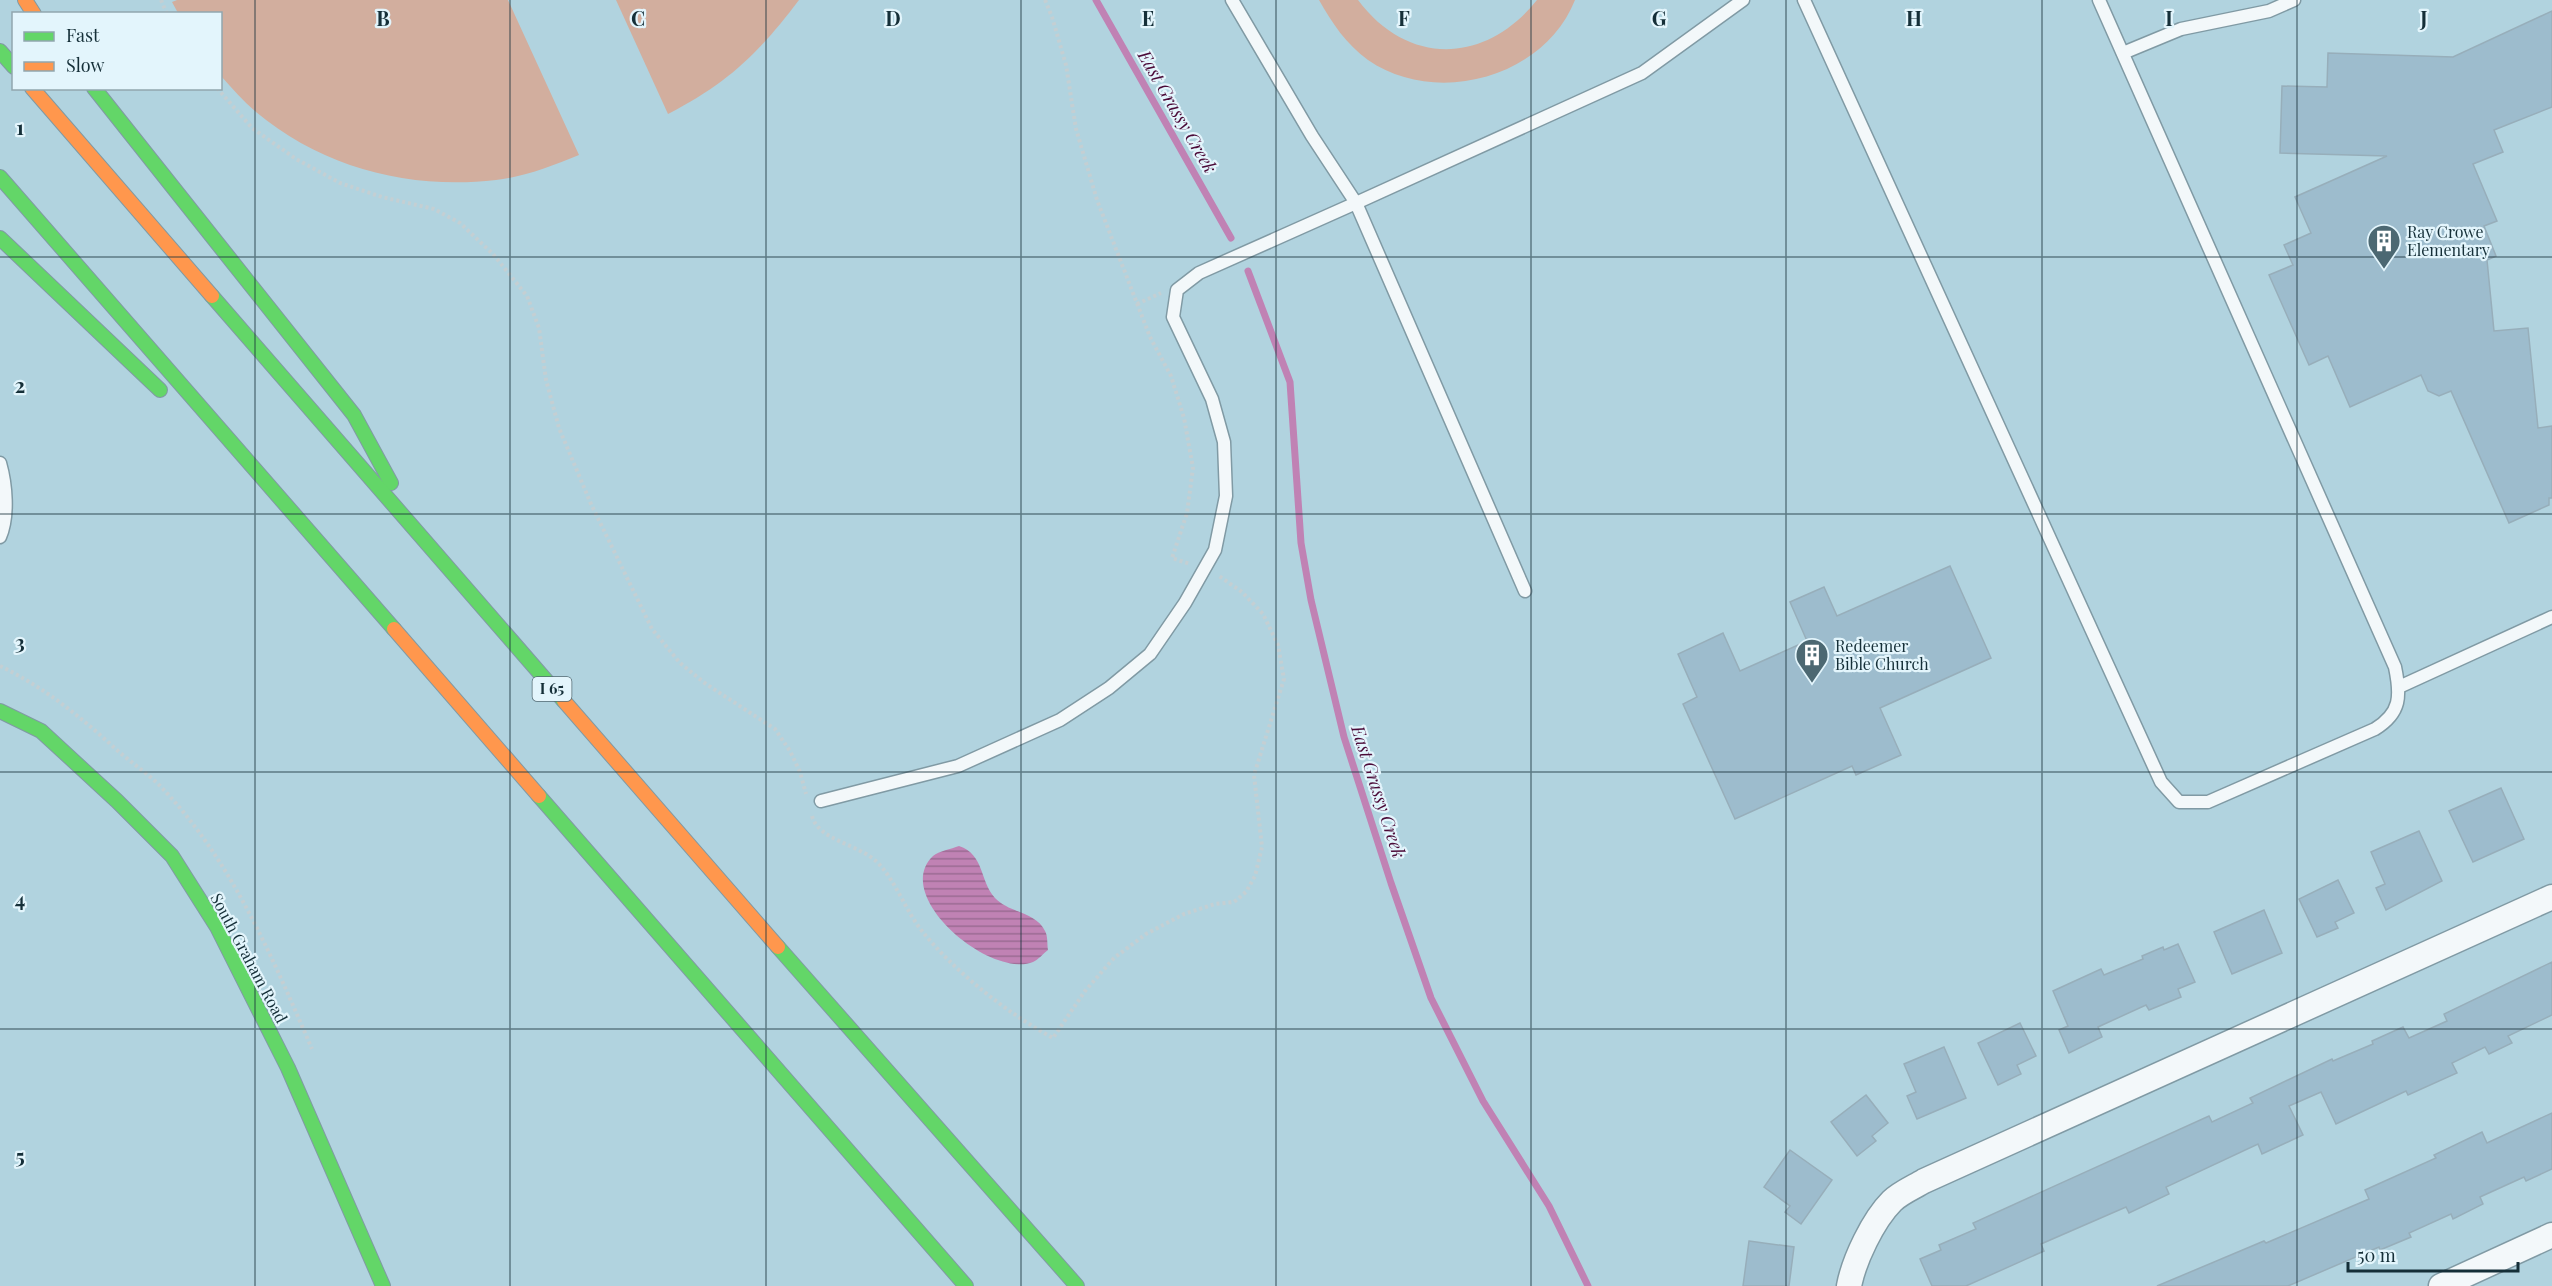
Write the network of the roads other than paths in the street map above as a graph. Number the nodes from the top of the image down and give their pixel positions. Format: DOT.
graph roads {
  1 [pos="1232,0"];
  2 [pos="1743,0"];
  3 [pos="1804,0"];
  4 [pos="2099,0"];
  5 [pos="2294,0"];
  6 [pos="0,51"];
  7 [pos="2123,53"];
  8 [pos="12,65"];
  9 [pos="34,90"];
  10 [pos="96,90"];
  11 [pos="0,177"];
  12 [pos="1356,203"];
  13 [pos="0,238"];
  14 [pos="173,403"];
  15 [pos="0,463"];
  16 [pos="286,526"];
  17 [pos="0,537"];
  18 [pos="424,542"];
  19 [pos="1525,591"];
  20 [pos="2552,617"];
  21 [pos="2399,687"];
  22 [pos="0,711"];
  23 [pos="821,801"];
  24 [pos="2552,897"];
  25 [pos="680,957"];
  26 [pos="2552,1235"];
  27 [pos="383,1286"];
  28 [pos="966,1286"];
  29 [pos="1077,1286"];
  30 [pos="1849,1286"];
  31 [pos="2441,1286"];
  1 -- 12 [label="lane"];
  2 -- 12 [label="lane"];
  3 -- 21 [label="lane"];
  4 -- 7 [label="lane"];
  5 -- 7 [label="lane"];
  6 -- 8 [label="main road"];
  7 -- 21 [label="lane"];
  9 -- 18 [label="main road, I 65"];
  10 -- 18 [label="main road"];
  11 -- 25 [label="main road"];
  12 -- 19 [label="lane"];
  12 -- 23 [label="lane"];
  13 -- 14 [label="main road"];
  15 -- 17 [label="lane"];
  16 -- 25 [label="main road"];
  18 -- 29 [label="main road, I 65"];
  20 -- 21 [label="lane"];
  22 -- 27 [label="main road, South Graham Road"];
  24 -- 30 [label="street"];
  25 -- 28 [label="main road"];
  26 -- 31 [label="street"];
}
